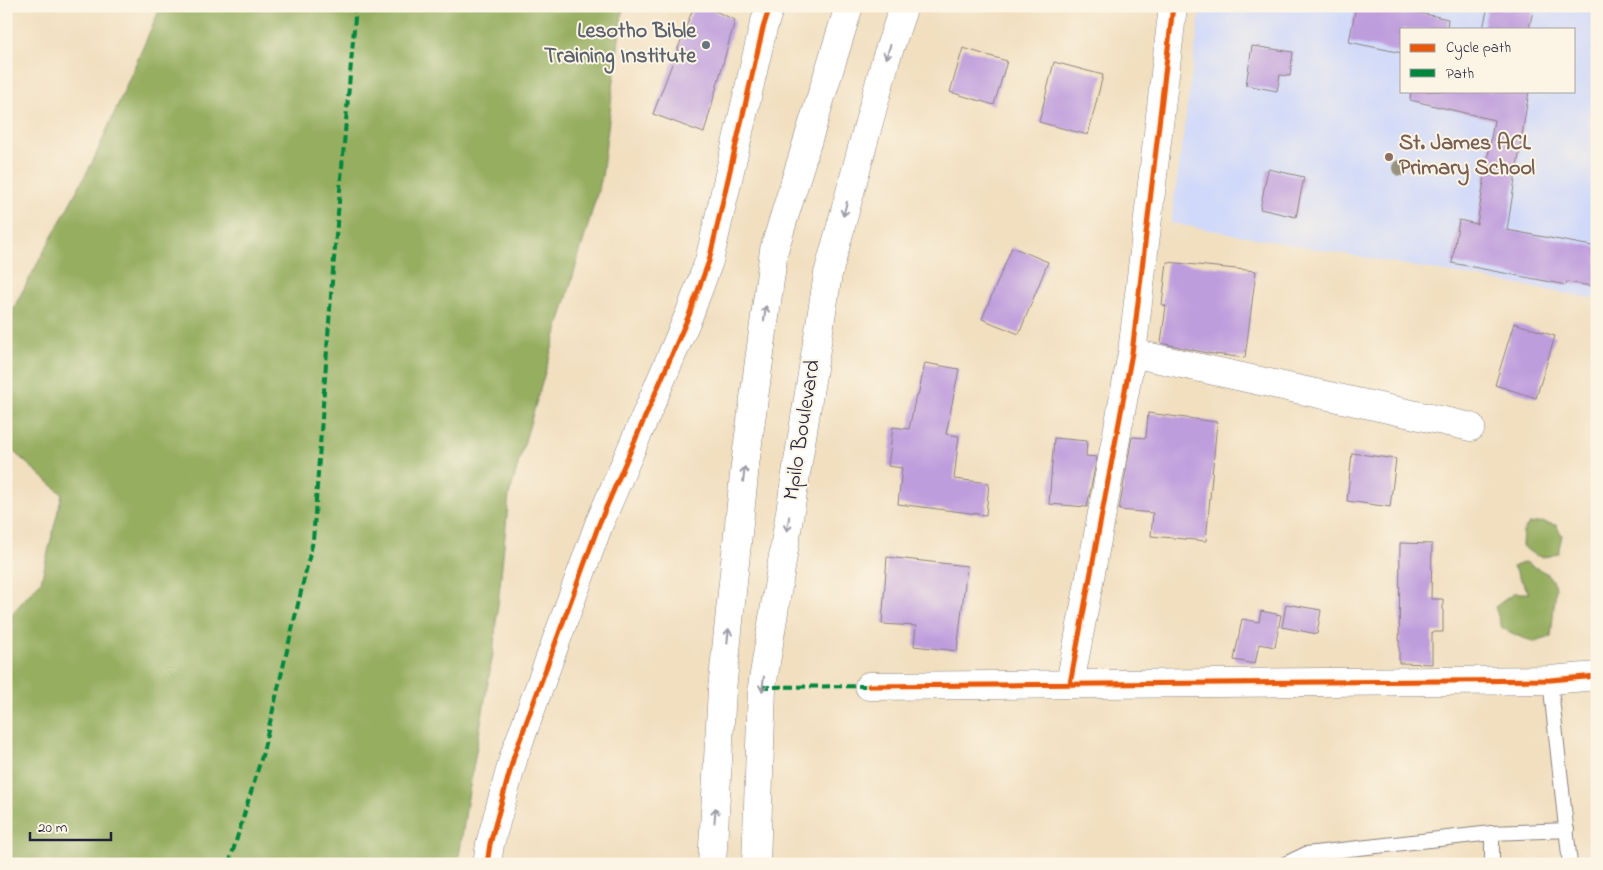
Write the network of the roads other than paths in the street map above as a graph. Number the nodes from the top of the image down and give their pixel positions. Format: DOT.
graph roads {
  1 [pos="770,6"];
  2 [pos="849,6"];
  3 [pos="904,6"];
  4 [pos="1173,6"];
  5 [pos="1132,353"];
  6 [pos="1471,427"];
  7 [pos="1597,676"];
  8 [pos="1550,680"];
  9 [pos="1070,684"];
  10 [pos="869,686"];
  11 [pos="1566,830"];
  12 [pos="1492,833"];
  13 [pos="487,864"];
  14 [pos="712,864"];
  15 [pos="756,864"];
  16 [pos="1285,864"];
  17 [pos="1492,864"];
  18 [pos="1570,864"];
  1 -- 13 [label="main road"];
  14 -- 2 [label="main road, one-way"];
  3 -- 15 [label="main road, Mpilo Boulevard, one-way"];
  4 -- 5 [label="main road"];
  5 -- 6 [label="main road"];
  5 -- 9 [label="main road"];
  7 -- 8 [label="main road"];
  8 -- 9 [label="main road"];
  8 -- 11 [label="lane"];
  9 -- 10 [label="main road"];
  11 -- 12 [label="lane"];
  11 -- 18 [label="lane"];
  12 -- 16 [label="lane"];
  12 -- 17 [label="lane"];
}
